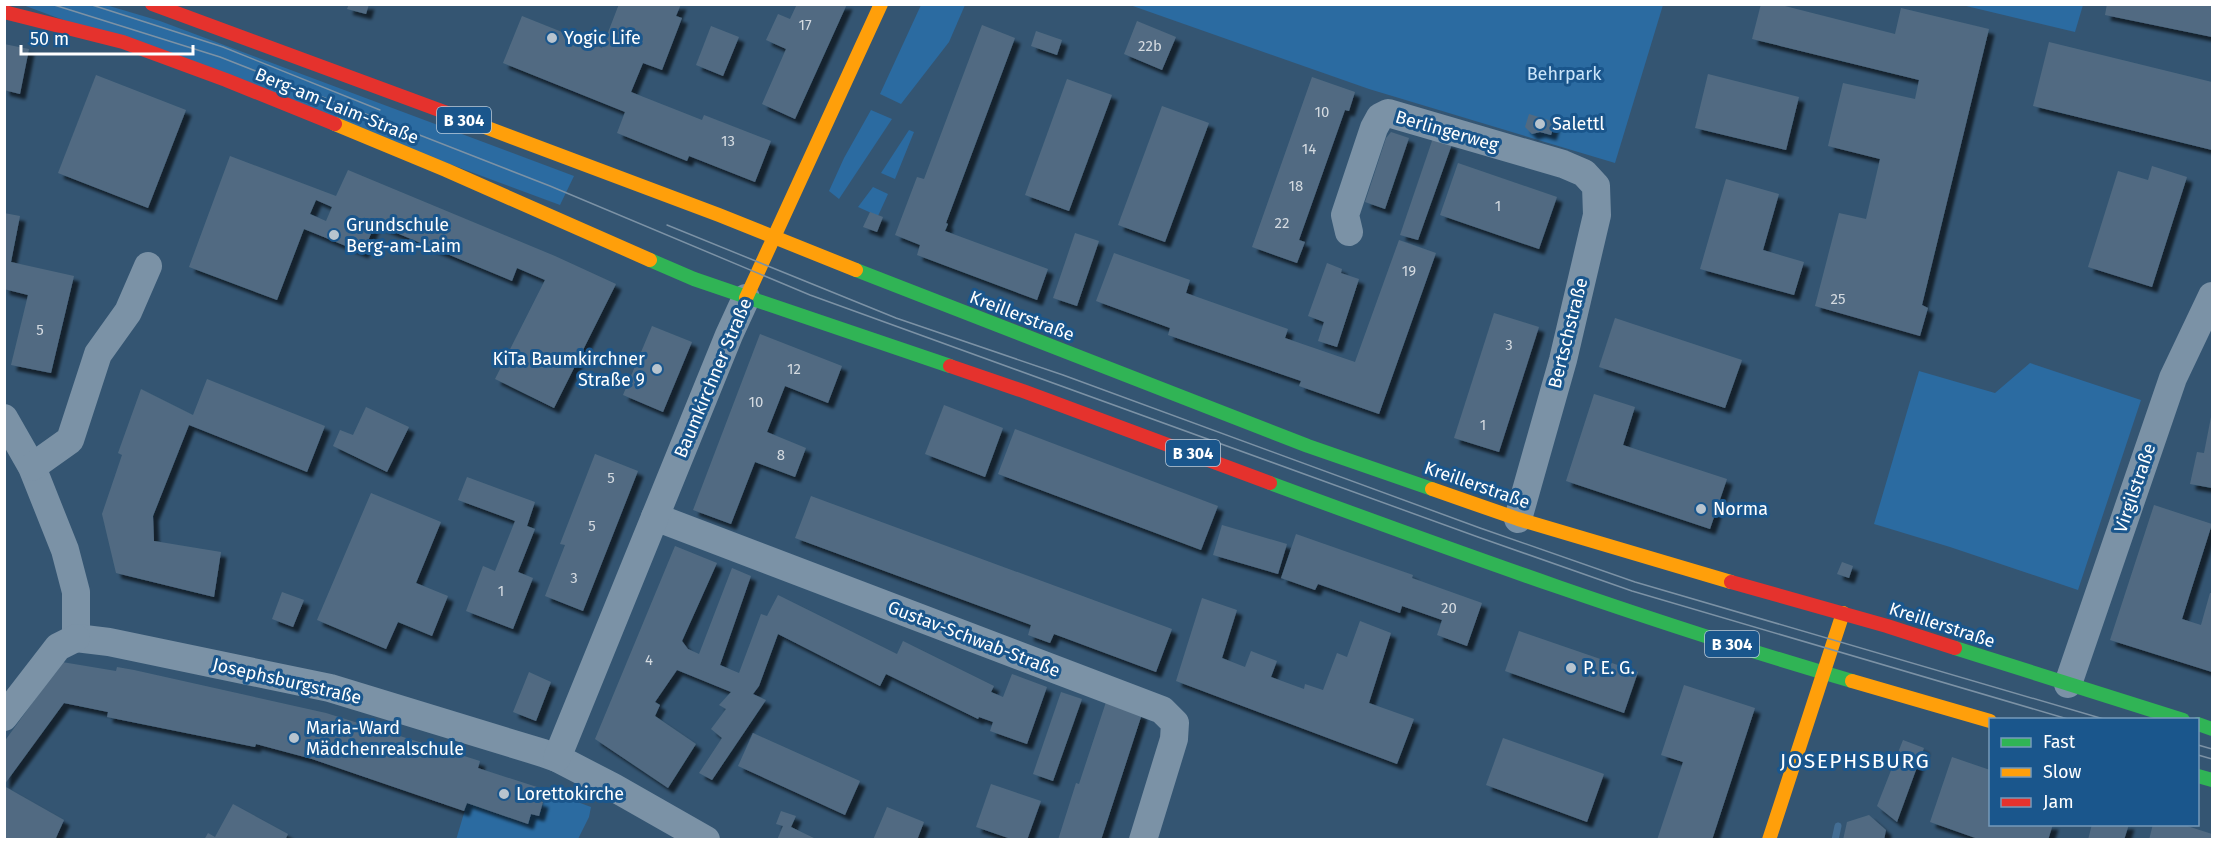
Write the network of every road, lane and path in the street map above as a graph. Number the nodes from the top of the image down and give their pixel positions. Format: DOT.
graph roads {
  1 [pos="152,4"];
  2 [pos="882,4"];
  3 [pos="4,12"];
  4 [pos="1563,164"];
  5 [pos="1349,232"];
  6 [pos="775,237"];
  7 [pos="148,266"];
  8 [pos="2212,296"];
  9 [pos="746,298"];
  10 [pos="4,418"];
  11 [pos="32,467"];
  12 [pos="655,518"];
  13 [pos="1518,519"];
  14 [pos="1843,613"];
  15 [pos="76,638"];
  16 [pos="1825,674"];
  17 [pos="2067,684"];
  18 [pos="4,717"];
  19 [pos="2177,718"];
  20 [pos="1989,721"];
  21 [pos="557,758"];
  22 [pos="706,840"];
  23 [pos="1143,840"];
  24 [pos="1769,840"];
  1 -- 6 [label="main road, Berg-am-Laim-Straße / B 304"];
  2 -- 6 [label="main road, Baumkirchner Straße"];
  3 -- 9 [label="main road, Berg-am-Laim-Straße / B 304"];
  4 -- 5 [label="street, Berlingerweg"];
  4 -- 13 [label="street, Bertschstraße"];
  6 -- 9 [label="main road, Baumkirchner Straße"];
  6 -- 13 [label="main road, Kreillerstraße / B 304"];
  7 -- 11 [label="street"];
  8 -- 17 [label="street, Virgilstraße"];
  9 -- 12 [label="street, Baumkirchner Straße"];
  9 -- 16 [label="main road, B 304"];
  10 -- 11 [label="street"];
  11 -- 15 [label="street"];
  12 -- 21 [label="street, Baumkirchner Straße"];
  12 -- 23 [label="street, Gustav-Schwab-Straße"];
  13 -- 14 [label="main road, Kreillerstraße / B 304"];
  14 -- 16 [label="main road"];
  14 -- 17 [label="main road, Kreillerstraße / B 304"];
  15 -- 18 [label="street"];
  15 -- 21 [label="street, Josephsburgstraße"];
  16 -- 20 [label="main road, B 304"];
  16 -- 24 [label="main road"];
  17 -- 19 [label="main road, Kreillerstraße / B 304"];
  21 -- 22 [label="street, Josephsburgstraße"];
}
